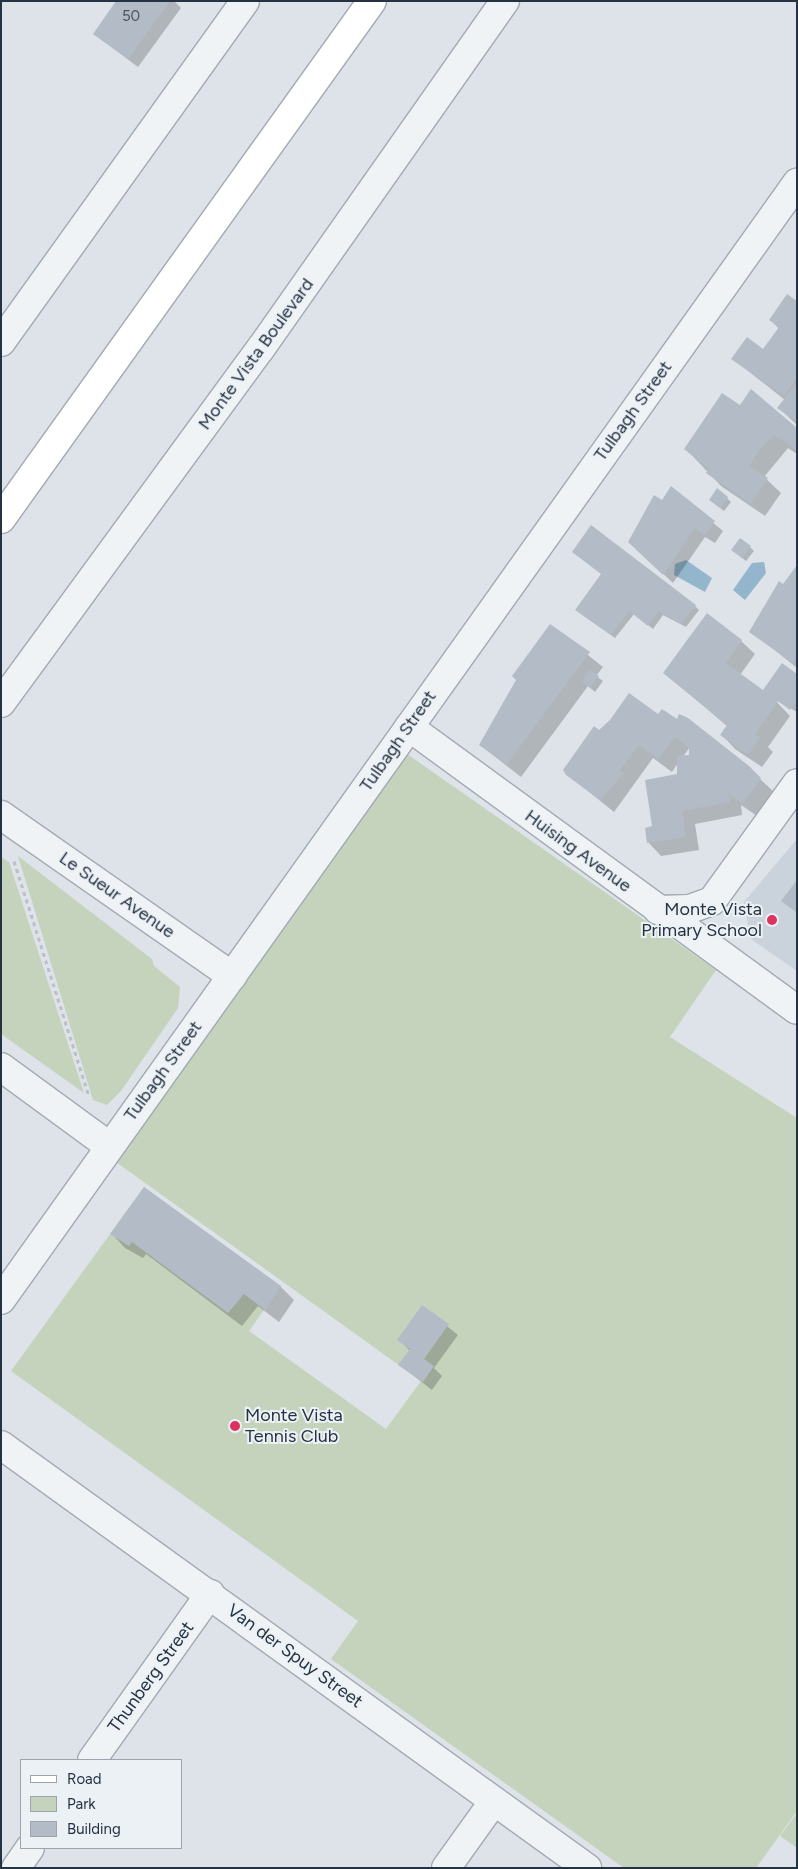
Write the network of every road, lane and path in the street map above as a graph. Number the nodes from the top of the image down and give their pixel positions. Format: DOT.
graph roads {
  1 [pos="245,1"];
  2 [pos="372,1"];
  3 [pos="505,1"];
  4 [pos="797,183"];
  5 [pos="1,342"];
  6 [pos="1,519"];
  7 [pos="1,703"];
  8 [pos="409,727"];
  9 [pos="797,783"];
  10 [pos="1,814"];
  11 [pos="13,858"];
  12 [pos="712,901"];
  13 [pos="658,910"];
  14 [pos="712,950"];
  15 [pos="232,976"];
  16 [pos="797,1010"];
  17 [pos="1,1067"];
  18 [pos="89,1104"];
  19 [pos="109,1146"];
  20 [pos="1,1300"];
  21 [pos="1,1445"];
  22 [pos="210,1594"];
  23 [pos="93,1759"];
  24 [pos="494,1801"];
  25 [pos="29,1849"];
  26 [pos="16,1868"];
  27 [pos="446,1868"];
  28 [pos="587,1868"];
  1 -- 5 [label="street"];
  2 -- 6 [label="main road"];
  3 -- 7 [label="street, Monte Vista Boulevard"];
  4 -- 8 [label="street, Tulbagh Street"];
  8 -- 13 [label="street, Huising Avenue"];
  8 -- 15 [label="street, Tulbagh Street"];
  9 -- 12 [label="street"];
  10 -- 15 [label="street, Le Sueur Avenue"];
  11 -- 18 [label="path"];
  12 -- 13 [label="street"];
  12 -- 14 [label="street"];
  13 -- 14 [label="street, Huising Avenue"];
  14 -- 16 [label="street, Huising Avenue"];
  15 -- 19 [label="street, Tulbagh Street"];
  17 -- 19 [label="street"];
  19 -- 20 [label="street, Tulbagh Street"];
  21 -- 22 [label="street, Van der Spuy Street"];
  22 -- 23 [label="street, Thunberg Street"];
  22 -- 24 [label="street, Van der Spuy Street"];
  24 -- 27 [label="street"];
  24 -- 28 [label="street, Van der Spuy Street"];
  25 -- 26 [label="street"];
}
